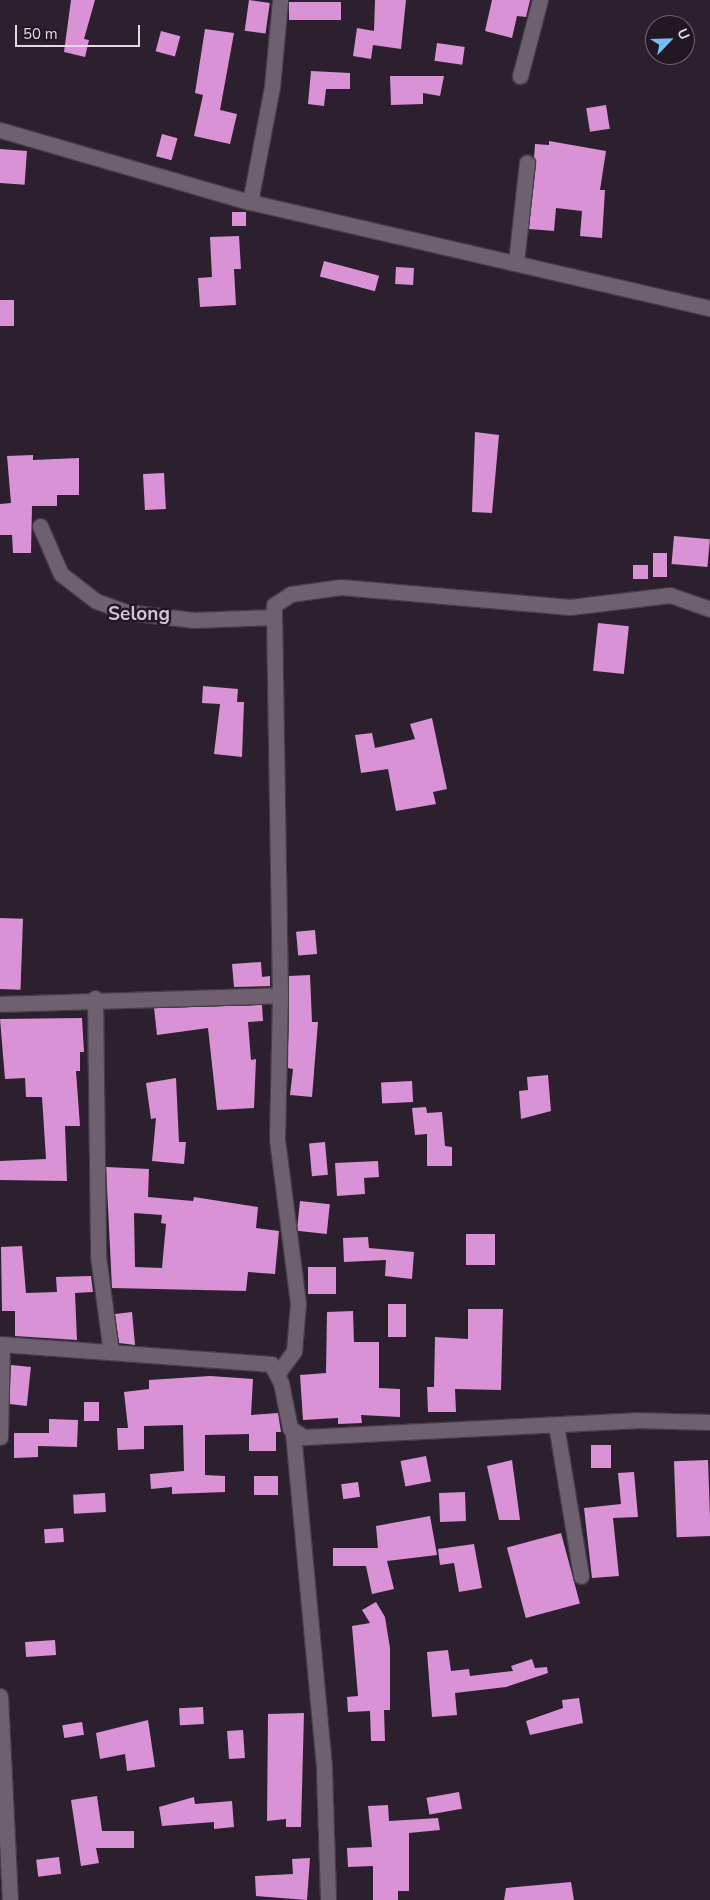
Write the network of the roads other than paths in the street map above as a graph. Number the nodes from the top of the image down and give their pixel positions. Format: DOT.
graph roads {
  1 [pos="280,0"];
  2 [pos="540,0"];
  3 [pos="520,76"];
  4 [pos="0,130"];
  5 [pos="527,163"];
  6 [pos="250,202"];
  7 [pos="516,262"];
  8 [pos="710,308"];
  9 [pos="40,526"];
  10 [pos="710,609"];
  11 [pos="274,617"];
  12 [pos="280,995"];
  13 [pos="95,998"];
  14 [pos="0,1004"];
  15 [pos="1,1344"];
  16 [pos="111,1352"];
  17 [pos="278,1373"];
  18 [pos="710,1422"];
  19 [pos="556,1425"];
  20 [pos="293,1433"];
  21 [pos="0,1437"];
  22 [pos="581,1576"];
  23 [pos="0,1696"];
  24 [pos="10,1900"];
  25 [pos="328,1900"];
  1 -- 6 [label="street"];
  2 -- 3 [label="street"];
  4 -- 6 [label="street"];
  5 -- 7 [label="street"];
  6 -- 7 [label="street"];
  7 -- 8 [label="street"];
  9 -- 11 [label="street"];
  10 -- 11 [label="street"];
  11 -- 12 [label="street"];
  12 -- 13 [label="street"];
  12 -- 17 [label="street"];
  13 -- 14 [label="street"];
  13 -- 16 [label="street"];
  15 -- 16 [label="street"];
  15 -- 21 [label="street"];
  16 -- 17 [label="street"];
  17 -- 20 [label="street"];
  18 -- 19 [label="street"];
  19 -- 20 [label="street"];
  19 -- 22 [label="street"];
  20 -- 25 [label="street"];
  23 -- 24 [label="street"];
}
